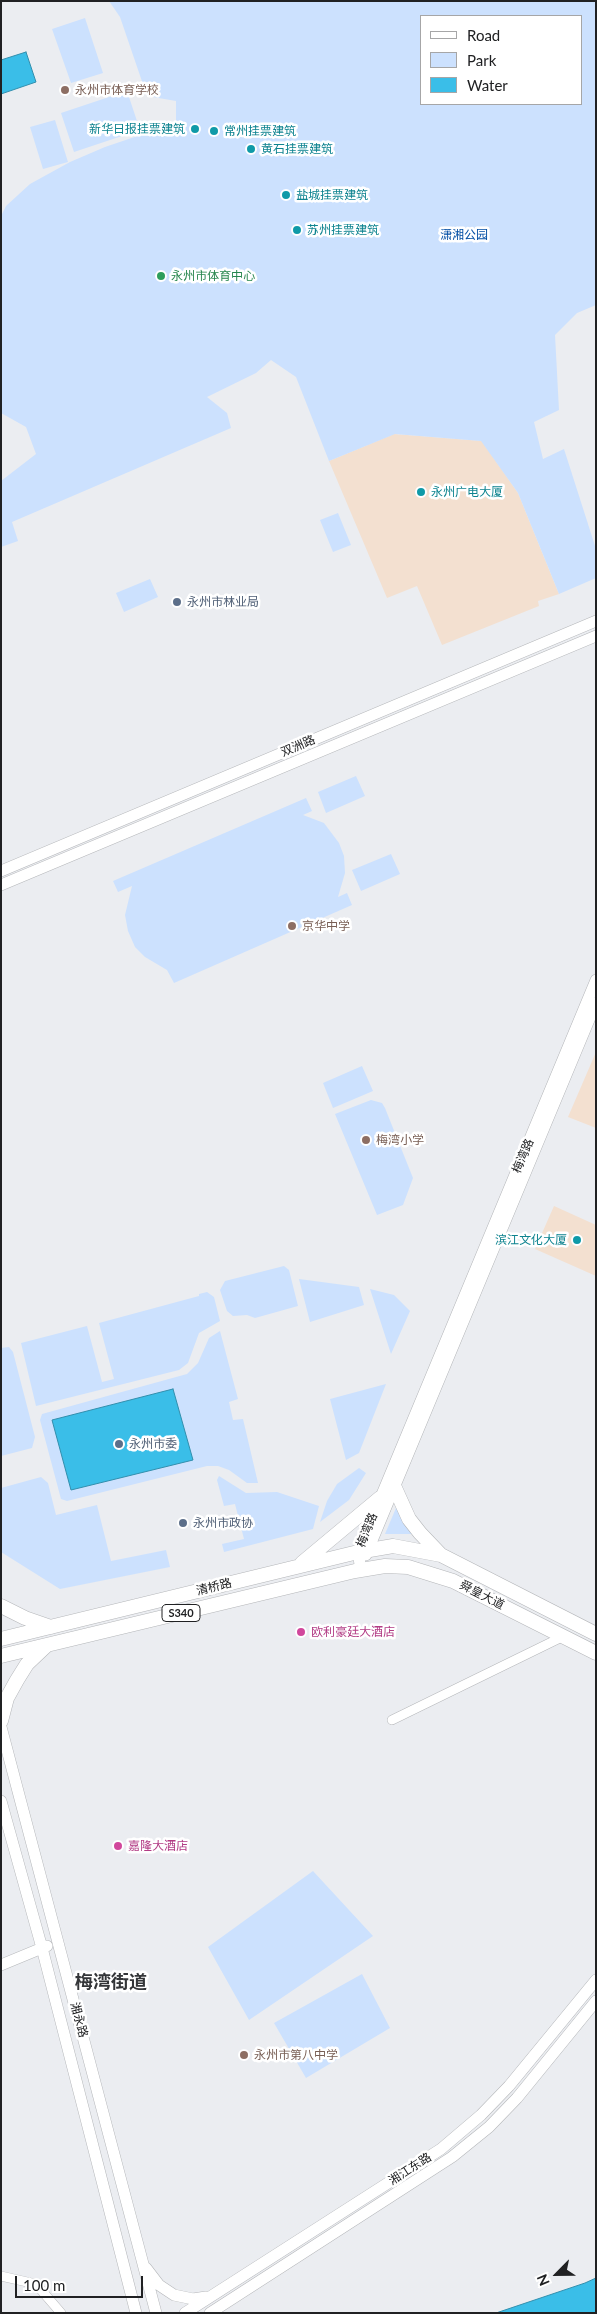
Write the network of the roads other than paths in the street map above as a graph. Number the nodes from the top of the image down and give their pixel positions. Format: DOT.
graph roads {
  1 [pos="596,621"];
  2 [pos="596,636"];
  3 [pos="1,871"];
  4 [pos="1,885"];
  5 [pos="596,980"];
  6 [pos="596,1002"];
  7 [pos="387,1494"];
  8 [pos="363,1551"];
  9 [pos="441,1554"];
  10 [pos="296,1567"];
  11 [pos="361,1570"];
  12 [pos="1,1606"];
  13 [pos="51,1627"];
  14 [pos="596,1634"];
  15 [pos="564,1636"];
  16 [pos="1,1639"];
  17 [pos="50,1645"];
  18 [pos="596,1653"];
  19 [pos="1,1656"];
  20 [pos="392,1720"];
  21 [pos="1,1721"];
  22 [pos="1,1727"];
  23 [pos="1,1801"];
  24 [pos="58,1942"];
  25 [pos="42,1948"];
  26 [pos="1,1965"];
  27 [pos="596,1980"];
  28 [pos="596,2001"];
  29 [pos="143,2264"];
  30 [pos="1,2276"];
  31 [pos="210,2297"];
  32 [pos="134,2309"];
  33 [pos="61,2313"];
  34 [pos="156,2313"];
  35 [pos="186,2313"];
  36 [pos="210,2313"];
  1 -- 3 [label="main road, 双洲路"];
  2 -- 4 [label="main road, 双洲路"];
  5 -- 7 [label="main road, 梅湾路"];
  6 -- 7 [label="main road, 梅湾路"];
  7 -- 8 [label="main road, 梅湾路"];
  7 -- 9 [label="main road"];
  7 -- 10 [label="main road"];
  8 -- 9 [label="main road, 舜皇大道 / S340"];
  8 -- 10 [label="main road, 清桥路 / S340"];
  8 -- 11 [label="main road, 梅湾路"];
  9 -- 14 [label="main road, 舜皇大道 / S340"];
  10 -- 13 [label="main road, 清桥路 / S340"];
  11 -- 15 [label="main road, 舜皇大道 / S340"];
  11 -- 17 [label="main road, 清桥路 / S340"];
  12 -- 13 [label="main road"];
  13 -- 16 [label="main road, 清桥路"];
  13 -- 17 [label="main road"];
  15 -- 18 [label="main road, 舜皇大道 / S340"];
  15 -- 20 [label="street"];
  17 -- 19 [label="main road, 清桥路 / S340"];
  17 -- 21 [label="main road"];
  22 -- 24 [label="main road, 湘永路"];
  23 -- 25 [label="main road, 湘永路"];
  24 -- 25 [label="main road"];
  24 -- 29 [label="main road, 湘永路"];
  25 -- 26 [label="main road"];
  25 -- 32 [label="main road, 湘永路"];
  27 -- 31 [label="main road, 湘江东路"];
  28 -- 36 [label="main road, 湘江东路"];
  29 -- 31 [label="main road"];
  29 -- 34 [label="main road, 湘永路"];
  30 -- 33 [label="street"];
  31 -- 35 [label="main road, 湘江东路"];
}
